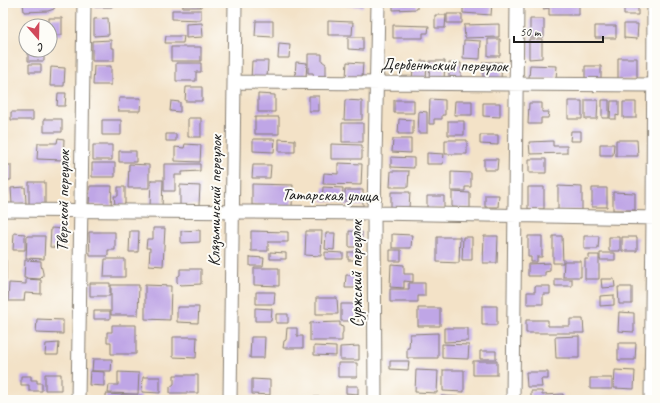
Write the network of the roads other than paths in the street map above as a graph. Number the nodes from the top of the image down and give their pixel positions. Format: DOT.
graph roads {
  1 [pos="84,3"];
  2 [pos="235,3"];
  3 [pos="378,3"];
  4 [pos="517,3"];
  5 [pos="654,3"];
  6 [pos="234,82"];
  7 [pos="377,83"];
  8 [pos="516,84"];
  9 [pos="653,85"];
  10 [pos="3,210"];
  11 [pos="81,211"];
  12 [pos="232,212"];
  13 [pos="374,213"];
  14 [pos="514,216"];
  15 [pos="655,218"];
  16 [pos="78,400"];
  17 [pos="230,400"];
  18 [pos="375,400"];
  19 [pos="513,400"];
  20 [pos="650,400"];
  1 -- 11 [label="street, Тверской переулок"];
  2 -- 6 [label="street, Клязьминский переулок"];
  3 -- 7 [label="street, Суржский переулок"];
  4 -- 8 [label="street"];
  5 -- 9 [label="street"];
  6 -- 7 [label="street, Дербентский переулок"];
  6 -- 12 [label="street, Клязьминский переулок"];
  7 -- 8 [label="street, Дербентский переулок"];
  7 -- 13 [label="street, Суржский переулок"];
  8 -- 9 [label="street, Дербентский переулок"];
  8 -- 14 [label="street"];
  9 -- 15 [label="street"];
  10 -- 11 [label="street, Татарская улица"];
  11 -- 12 [label="street, Татарская улица"];
  11 -- 16 [label="street, Тверской переулок"];
  12 -- 13 [label="street, Татарская улица"];
  12 -- 17 [label="street, Клязьминский переулок"];
  13 -- 14 [label="street, Татарская улица"];
  13 -- 18 [label="street, Суржский переулок"];
  14 -- 15 [label="street, Татарская улица"];
  14 -- 19 [label="street"];
  15 -- 20 [label="street"];
}
